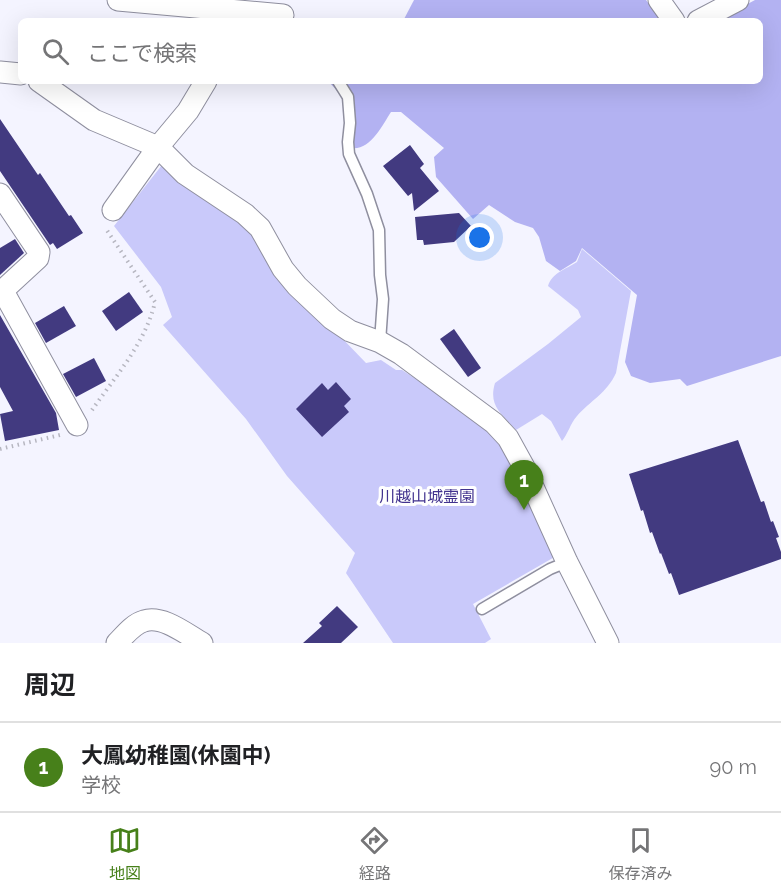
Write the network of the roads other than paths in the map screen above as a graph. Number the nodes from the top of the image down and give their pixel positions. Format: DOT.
graph roads {
  1 [pos="118,0"];
  2 [pos="659,0"];
  3 [pos="738,0"];
  4 [pos="285,12"];
  5 [pos="672,18"];
  6 [pos="704,18"];
  7 [pos="0,72"];
  8 [pos="18,74"];
  9 [pos="43,84"];
  10 [pos="204,84"];
  11 [pos="340,84"];
  12 [pos="158,147"];
  13 [pos="0,194"];
  14 [pos="112,210"];
  15 [pos="1,292"];
  16 [pos="380,342"];
  17 [pos="77,425"];
  18 [pos="567,562"];
  19 [pos="482,609"];
  20 [pos="117,643"];
  21 [pos="202,643"];
  22 [pos="608,643"];
  1 -- 4 [label="street"];
  2 -- 5 [label="street"];
  3 -- 6 [label="street"];
  7 -- 8 [label="street"];
  9 -- 12 [label="street"];
  10 -- 12 [label="street"];
  11 -- 16 [label="lane"];
  12 -- 14 [label="street"];
  12 -- 16 [label="street"];
  13 -- 15 [label="street"];
  15 -- 17 [label="street"];
  16 -- 18 [label="street"];
  18 -- 19 [label="lane"];
  18 -- 22 [label="street"];
  20 -- 21 [label="street"];
}
